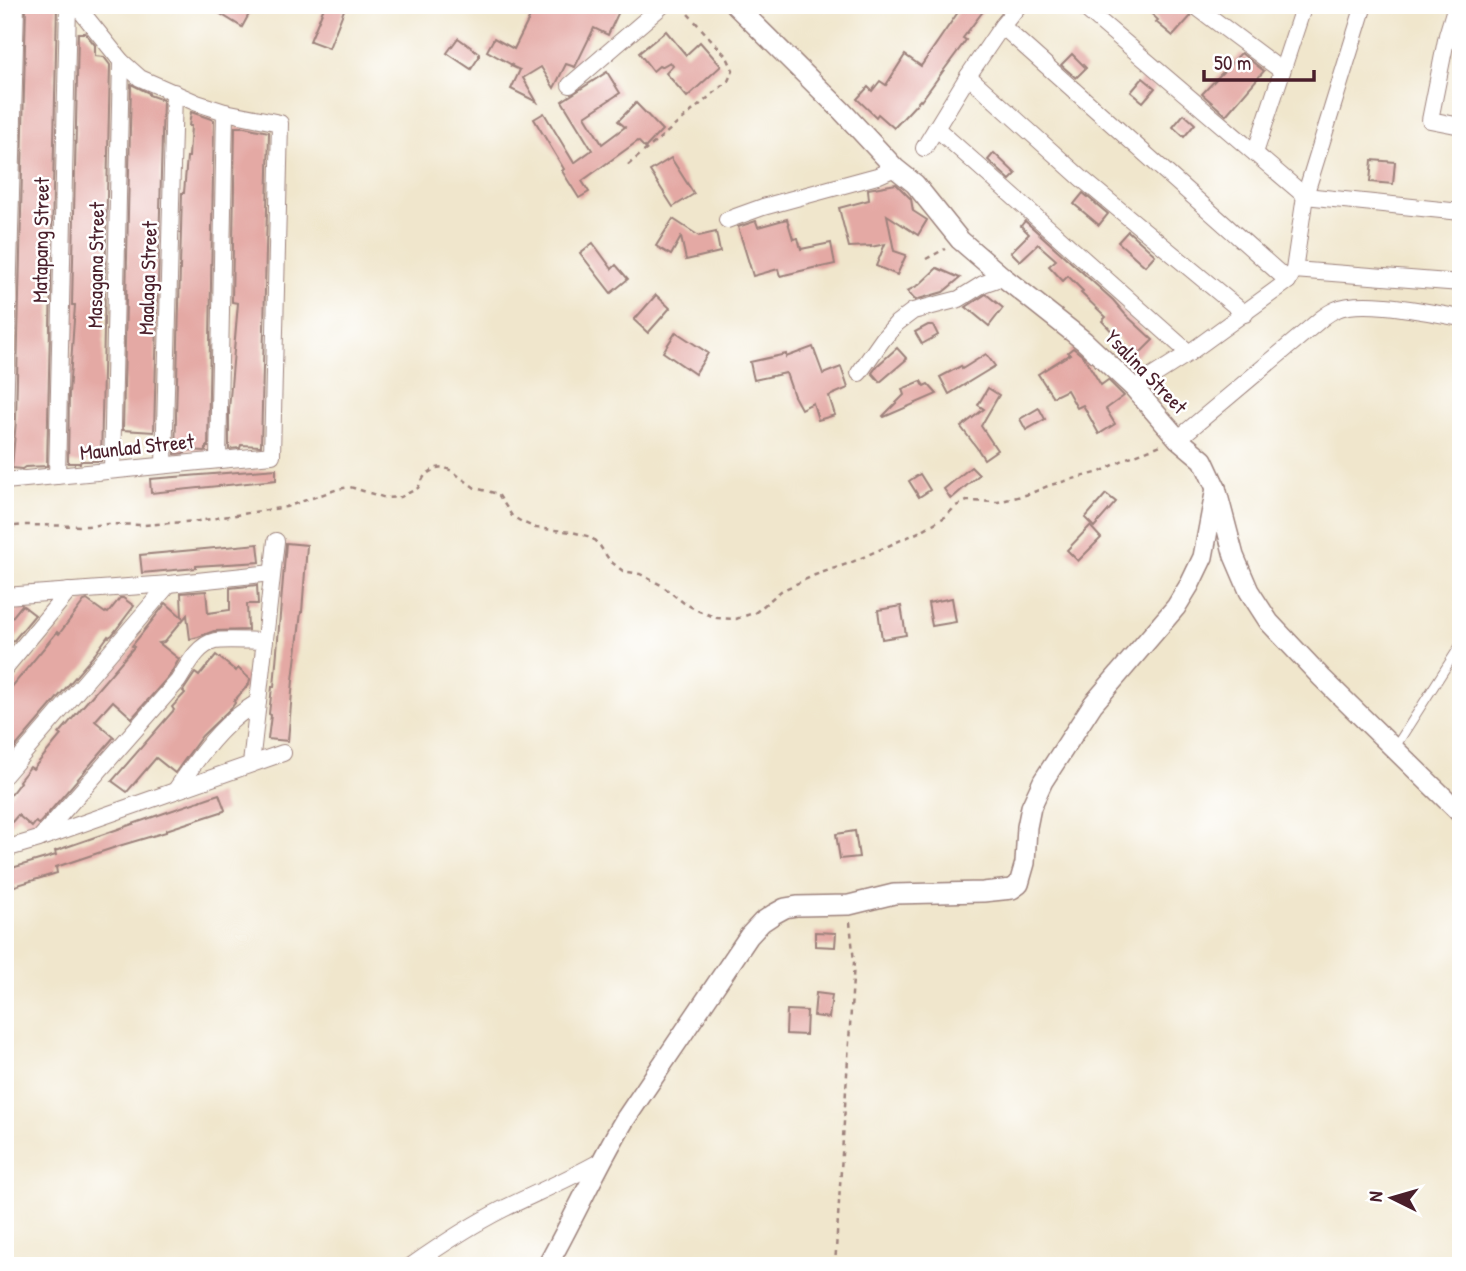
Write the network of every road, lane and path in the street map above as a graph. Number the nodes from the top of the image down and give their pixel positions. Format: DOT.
graph roads {
  1 [pos="16,5"];
  2 [pos="68,5"];
  3 [pos="76,5"];
  4 [pos="663,5"];
  5 [pos="680,5"];
  6 [pos="735,5"];
  7 [pos="1019,5"];
  8 [pos="1081,5"];
  9 [pos="1194,5"];
  10 [pos="1364,5"];
  11 [pos="1456,5"];
  12 [pos="1301,6"];
  13 [pos="1002,26"];
  14 [pos="1454,36"];
  15 [pos="121,61"];
  16 [pos="1282,71"];
  17 [pos="968,76"];
  18 [pos="570,85"];
  19 [pos="174,92"];
  20 [pos="225,112"];
  21 [pos="1461,126"];
  22 [pos="936,128"];
  23 [pos="925,148"];
  24 [pos="1255,153"];
  25 [pos="628,165"];
  26 [pos="895,168"];
  27 [pos="1305,196"];
  28 [pos="1461,212"];
  29 [pos="727,220"];
  30 [pos="960,240"];
  31 [pos="926,259"];
  32 [pos="1291,276"];
  33 [pos="1003,277"];
  34 [pos="1461,283"];
  35 [pos="1245,314"];
  36 [pos="1461,318"];
  37 [pos="1189,353"];
  38 [pos="859,373"];
  39 [pos="1135,388"];
  40 [pos="5,420"];
  41 [pos="1178,439"];
  42 [pos="218,460"];
  43 [pos="164,466"];
  44 [pos="112,470"];
  45 [pos="57,476"];
  46 [pos="5,481"];
  47 [pos="1216,488"];
  48 [pos="5,527"];
  49 [pos="276,541"];
  50 [pos="272,573"];
  51 [pos="169,584"];
  52 [pos="69,591"];
  53 [pos="5,596"];
  54 [pos="265,641"];
  55 [pos="1459,647"];
  56 [pos="5,668"];
  57 [pos="258,702"];
  58 [pos="1394,749"];
  59 [pos="283,752"];
  60 [pos="251,764"];
  61 [pos="5,775"];
  62 [pos="175,791"];
  63 [pos="1461,814"];
  64 [pos="39,839"];
  65 [pos="5,849"];
  66 [pos="849,905"];
  67 [pos="601,1161"];
  68 [pos="411,1266"];
  69 [pos="547,1266"];
  70 [pos="835,1266"];
  1 -- 40 [label="street"];
  2 -- 45 [label="street, Matapang Street"];
  3 -- 15 [label="street"];
  4 -- 18 [label="street"];
  5 -- 25 [label="path"];
  6 -- 26 [label="street, Ysalina Street"];
  7 -- 13 [label="street"];
  8 -- 24 [label="street"];
  9 -- 16 [label="street"];
  10 -- 27 [label="street"];
  11 -- 14 [label="street"];
  12 -- 16 [label="street"];
  13 -- 17 [label="street"];
  13 -- 32 [label="street"];
  14 -- 21 [label="street"];
  15 -- 19 [label="street"];
  15 -- 44 [label="street, Masagana Street"];
  16 -- 24 [label="street"];
  17 -- 22 [label="street"];
  17 -- 35 [label="street"];
  19 -- 20 [label="street"];
  19 -- 43 [label="street, Maalaga Street"];
  20 -- 42 [label="street"];
  20 -- 42 [label="street, Maunlad Street"];
  22 -- 23 [label="street"];
  22 -- 37 [label="street"];
  24 -- 27 [label="street"];
  26 -- 29 [label="street"];
  26 -- 30 [label="street, Ysalina Street"];
  27 -- 28 [label="street"];
  27 -- 32 [label="street"];
  30 -- 31 [label="path"];
  30 -- 33 [label="street, Ysalina Street"];
  32 -- 34 [label="street"];
  32 -- 35 [label="street"];
  33 -- 38 [label="street"];
  33 -- 39 [label="street, Ysalina Street"];
  35 -- 37 [label="street"];
  36 -- 41 [label="street"];
  37 -- 39 [label="street"];
  39 -- 41 [label="street, Ysalina Street"];
  41 -- 47 [label="street, Ysalina Street"];
  41 -- 48 [label="path"];
  42 -- 43 [label="street, Maunlad Street"];
  43 -- 44 [label="street, Maunlad Street"];
  44 -- 45 [label="street, Maunlad Street"];
  45 -- 46 [label="street, Maunlad Street"];
  47 -- 58 [label="street, Ysalina Street"];
  47 -- 66 [label="street"];
  49 -- 50 [label="street"];
  50 -- 51 [label="street"];
  50 -- 54 [label="street"];
  51 -- 52 [label="street"];
  51 -- 61 [label="street"];
  52 -- 53 [label="street"];
  52 -- 56 [label="street"];
  54 -- 57 [label="street"];
  54 -- 64 [label="street"];
  55 -- 58 [label="lane"];
  57 -- 60 [label="street"];
  57 -- 62 [label="street"];
  58 -- 63 [label="street, Ysalina Street"];
  59 -- 60 [label="street"];
  60 -- 62 [label="street"];
  62 -- 64 [label="street"];
  64 -- 65 [label="street"];
  66 -- 67 [label="street"];
  66 -- 70 [label="path"];
  67 -- 68 [label="street"];
  67 -- 69 [label="street"];
}
